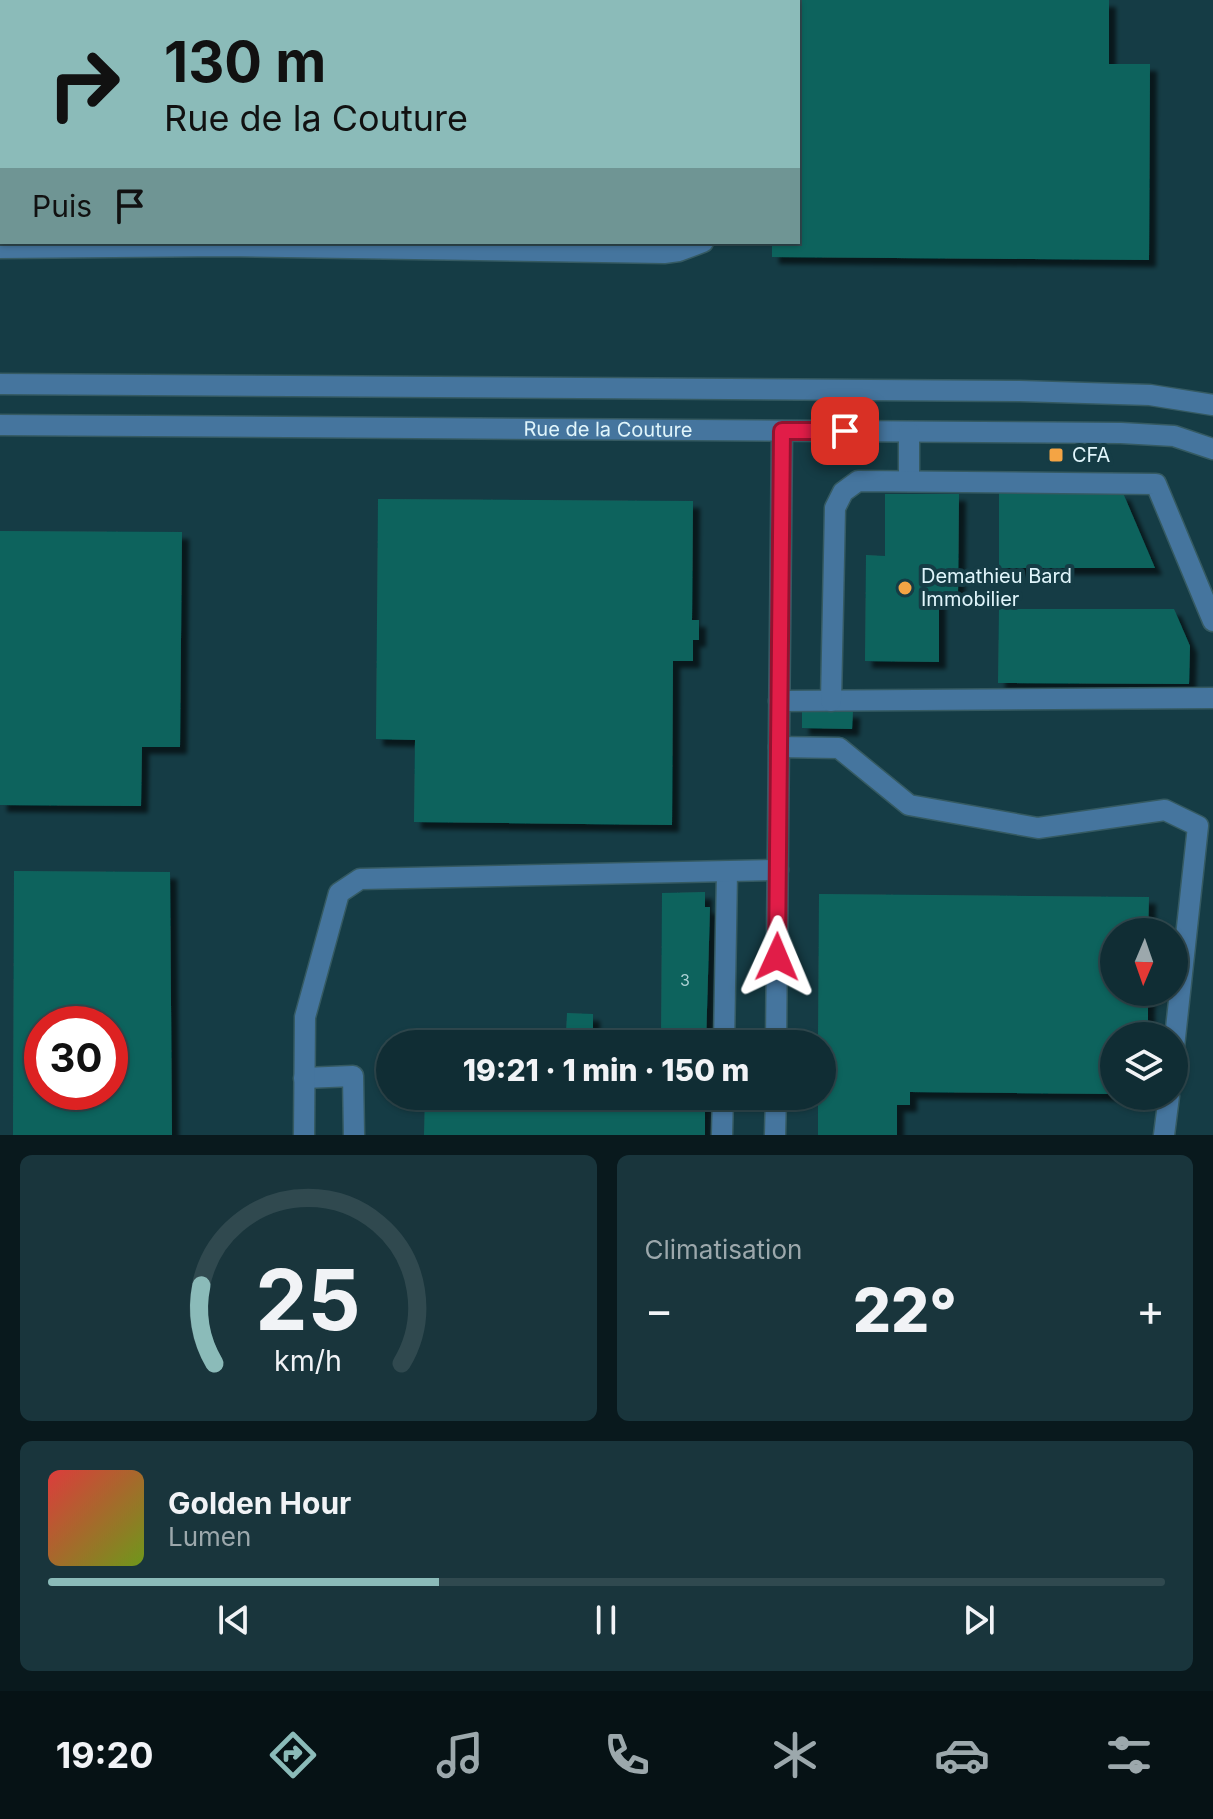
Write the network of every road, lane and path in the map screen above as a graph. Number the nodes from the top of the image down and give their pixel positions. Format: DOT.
graph roads {
  1 [pos="698,244"];
  2 [pos="0,248"];
  3 [pos="0,384"];
  4 [pos="1213,405"];
  5 [pos="0,425"];
  6 [pos="782,431"];
  7 [pos="909,432"];
  8 [pos="1213,449"];
  9 [pos="909,480"];
  10 [pos="1213,621"];
  11 [pos="1213,698"];
  12 [pos="779,701"];
  13 [pos="831,701"];
  14 [pos="779,747"];
  15 [pos="778,870"];
  16 [pos="727,872"];
  17 [pos="1177,1022"];
  18 [pos="724,1030"];
  19 [pos="776,1030"];
  20 [pos="304,1078"];
  21 [pos="723,1110"];
  22 [pos="776,1110"];
  23 [pos="1167,1110"];
  24 [pos="304,1135"];
  25 [pos="354,1135"];
  26 [pos="722,1135"];
  27 [pos="775,1135"];
  28 [pos="1164,1135"];
  1 -- 2 [label="street"];
  3 -- 4 [label="street, Rue de la Couture"];
  5 -- 6 [label="street, Rue de la Couture"];
  6 -- 7 [label="street, Rue de la Couture"];
  6 -- 12 [label="street"];
  7 -- 8 [label="street, Rue de la Couture"];
  7 -- 9 [label="street"];
  9 -- 10 [label="street"];
  9 -- 13 [label="street"];
  11 -- 13 [label="street"];
  12 -- 13 [label="street"];
  12 -- 14 [label="street"];
  14 -- 15 [label="street"];
  14 -- 17 [label="street"];
  15 -- 16 [label="street"];
  15 -- 19 [label="street"];
  16 -- 18 [label="street"];
  16 -- 20 [label="street"];
  20 -- 24 [label="street"];
  20 -- 25 [label="street"];
  21 -- 26 [label="street"];
  22 -- 27 [label="street"];
  23 -- 28 [label="street"];
}
